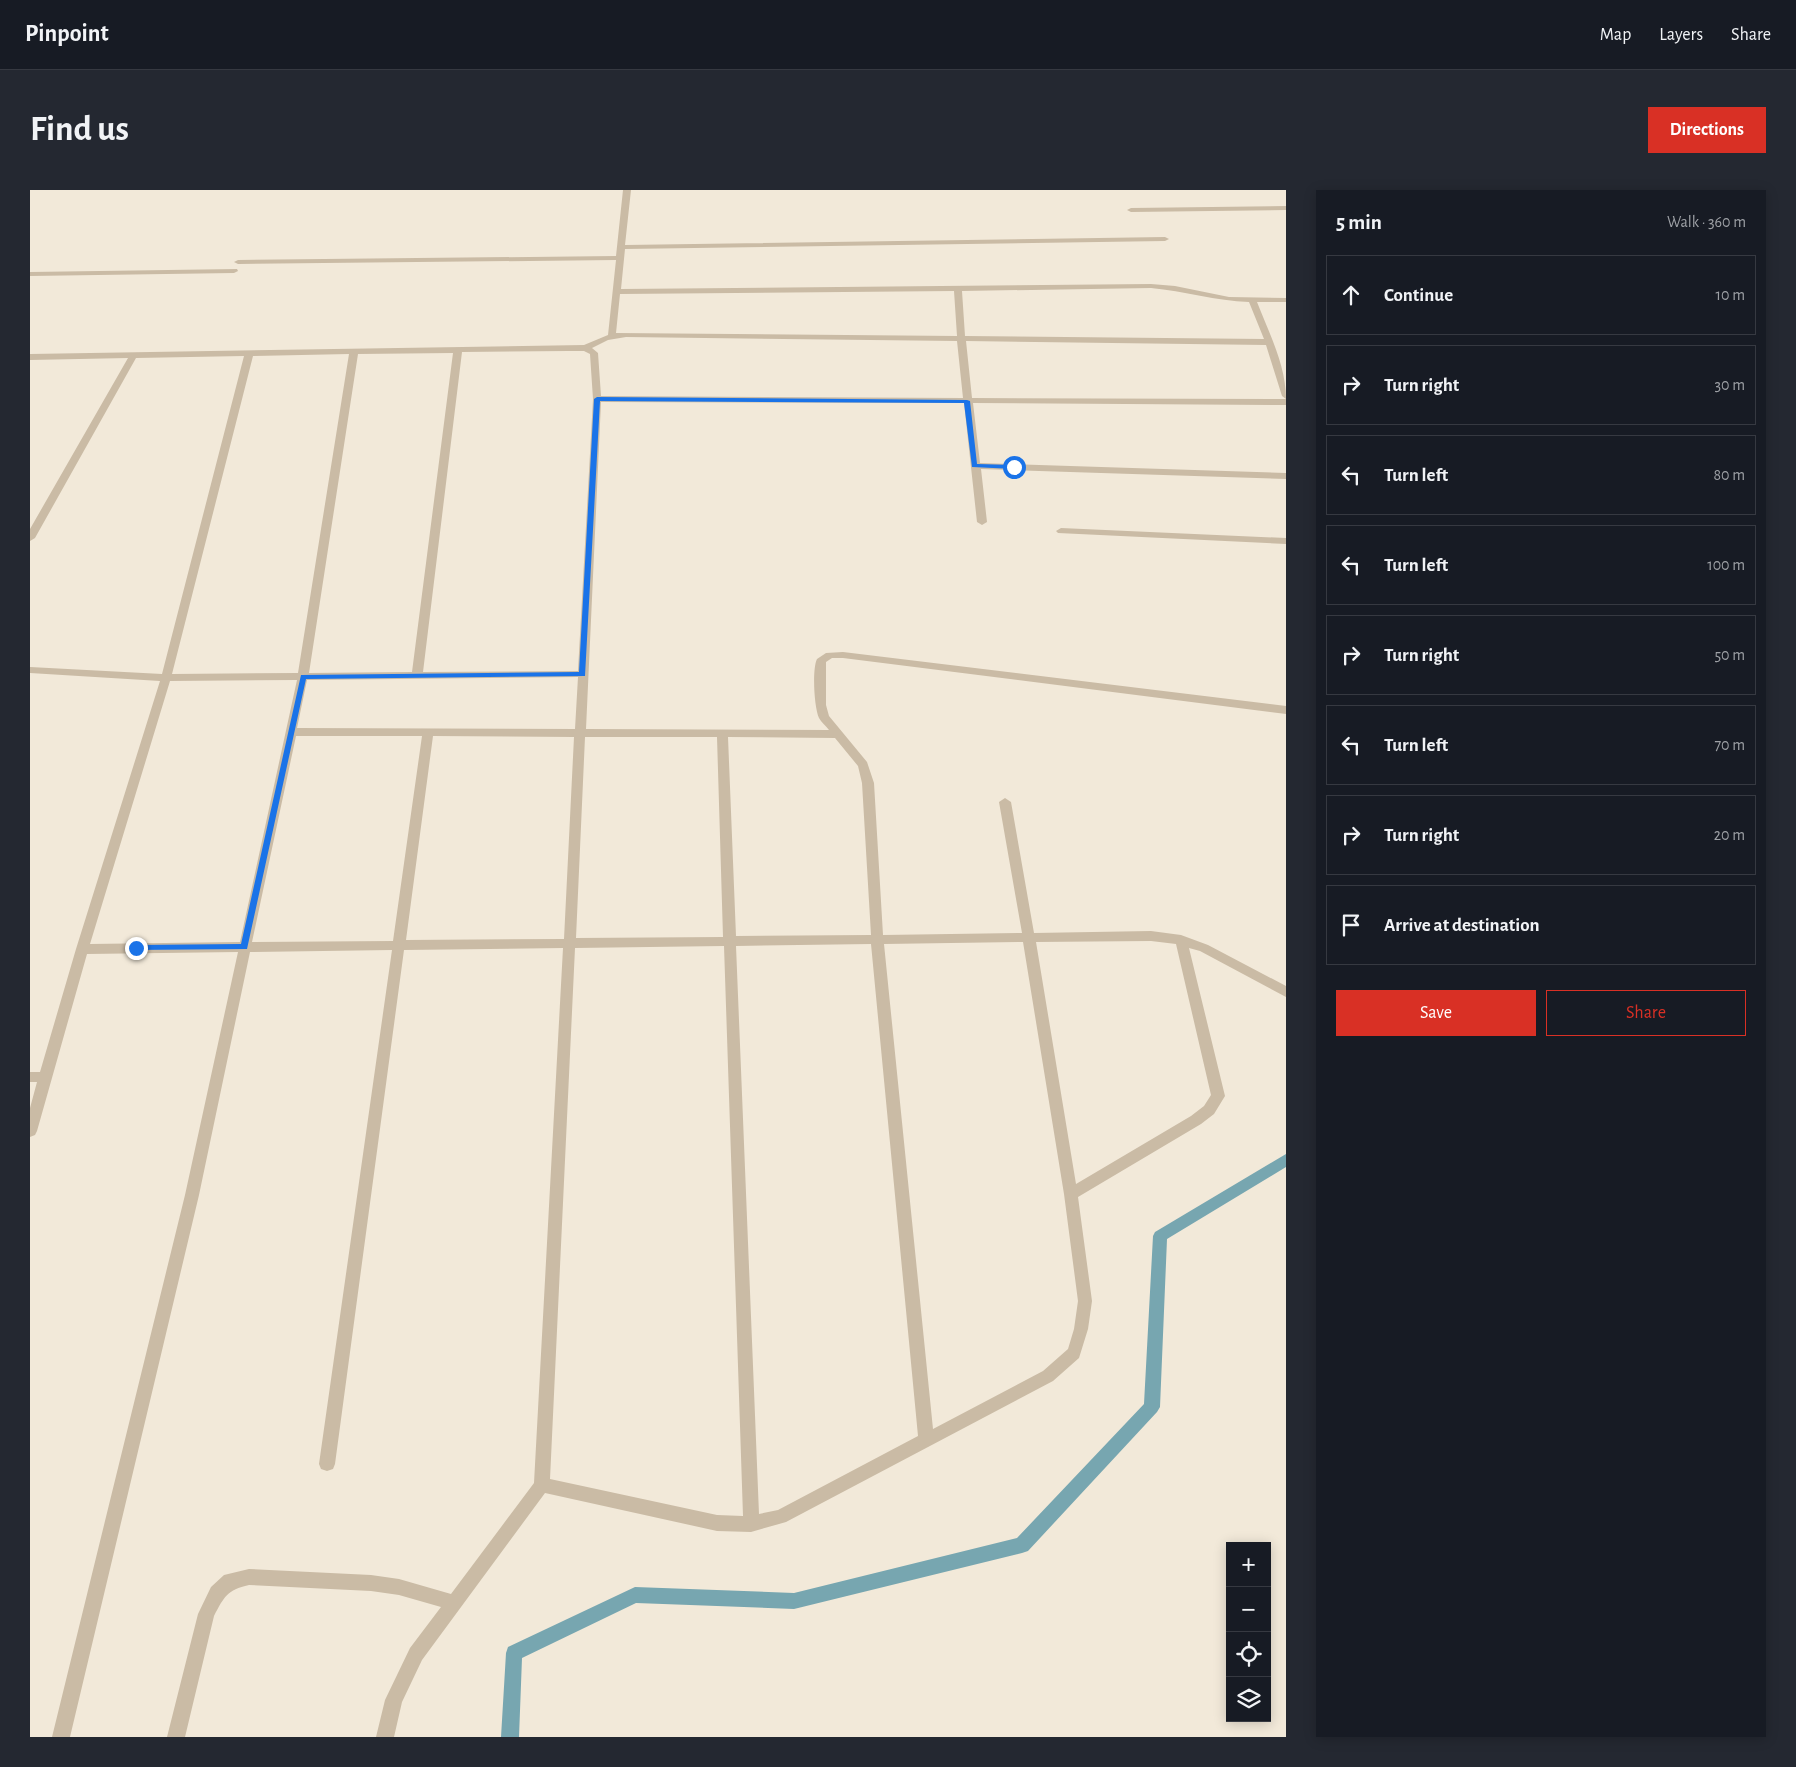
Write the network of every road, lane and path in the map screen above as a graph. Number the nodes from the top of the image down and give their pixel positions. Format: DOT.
graph roads {
  1 [pos="627,190"];
  2 [pos="1286,208"];
  3 [pos="1131,210"];
  4 [pos="1165,238"];
  5 [pos="620,246"];
  6 [pos="619,258"];
  7 [pos="238,262"];
  8 [pos="234,271"];
  9 [pos="30,274"];
  10 [pos="958,289"];
  11 [pos="616,292"];
  12 [pos="1252,300"];
  13 [pos="1286,300"];
  14 [pos="612,335"];
  15 [pos="961,338"];
  16 [pos="1269,342"];
  17 [pos="586,348"];
  18 [pos="458,350"];
  19 [pos="354,352"];
  20 [pos="249,354"];
  21 [pos="133,356"];
  22 [pos="30,357"];
  23 [pos="1286,396"];
  24 [pos="597,399"];
  25 [pos="967,401"];
  26 [pos="1286,402"];
  27 [pos="974,466"];
  28 [pos="1286,476"];
  29 [pos="982,522"];
  30 [pos="1061,531"];
  31 [pos="30,538"];
  32 [pos="1286,541"];
  33 [pos="30,670"];
  34 [pos="582,674"];
  35 [pos="417,675"];
  36 [pos="303,676"];
  37 [pos="166,678"];
  38 [pos="1286,710"];
  39 [pos="291,732"];
  40 [pos="580,732"];
  41 [pos="722,732"];
  42 [pos="428,733"];
  43 [pos="838,734"];
  44 [pos="1005,802"];
  45 [pos="1029,938"];
  46 [pos="877,940"];
  47 [pos="1181,940"];
  48 [pos="729,941"];
  49 [pos="568,944"];
  50 [pos="399,946"];
  51 [pos="244,947"];
  52 [pos="82,948"];
  53 [pos="1286,992"];
  54 [pos="30,1077"];
  55 [pos="46,1077"];
  56 [pos="30,1131"];
  57 [pos="1071,1194"];
  58 [pos="926,1441"];
  59 [pos="326,1464"];
  60 [pos="542,1485"];
  61 [pos="751,1524"];
  62 [pos="455,1603"];
  63 [pos="61,1737"];
  64 [pos="176,1737"];
  65 [pos="384,1737"];
  1 -- 5 [label="street"];
  2 -- 3 [label="street"];
  4 -- 5 [label="street"];
  5 -- 6 [label="street"];
  6 -- 7 [label="street"];
  6 -- 11 [label="street"];
  8 -- 9 [label="street"];
  10 -- 11 [label="street"];
  10 -- 12 [label="street"];
  10 -- 15 [label="street"];
  11 -- 14 [label="street"];
  12 -- 13 [label="street"];
  12 -- 16 [label="street"];
  14 -- 15 [label="street"];
  14 -- 17 [label="street"];
  15 -- 16 [label="street"];
  15 -- 25 [label="street"];
  16 -- 23 [label="street"];
  17 -- 18 [label="street"];
  17 -- 24 [label="street"];
  18 -- 19 [label="street"];
  18 -- 35 [label="street"];
  19 -- 20 [label="street"];
  19 -- 36 [label="street"];
  20 -- 21 [label="street"];
  20 -- 37 [label="street"];
  21 -- 22 [label="street"];
  21 -- 31 [label="street"];
  24 -- 25 [label="street"];
  24 -- 34 [label="street"];
  25 -- 26 [label="street"];
  25 -- 27 [label="street"];
  27 -- 28 [label="street"];
  27 -- 29 [label="street"];
  30 -- 32 [label="street"];
  33 -- 37 [label="street"];
  34 -- 35 [label="street"];
  34 -- 40 [label="street"];
  35 -- 36 [label="street"];
  36 -- 37 [label="street"];
  36 -- 39 [label="street"];
  37 -- 52 [label="street"];
  38 -- 43 [label="street"];
  39 -- 42 [label="street"];
  39 -- 51 [label="street"];
  40 -- 41 [label="street"];
  40 -- 42 [label="street"];
  40 -- 49 [label="street"];
  41 -- 43 [label="street"];
  41 -- 48 [label="street"];
  42 -- 50 [label="street"];
  43 -- 46 [label="street"];
  44 -- 45 [label="street"];
  45 -- 46 [label="street"];
  45 -- 47 [label="street"];
  45 -- 57 [label="street"];
  46 -- 48 [label="street"];
  46 -- 58 [label="street"];
  47 -- 53 [label="street"];
  47 -- 57 [label="street"];
  48 -- 49 [label="street"];
  48 -- 61 [label="street"];
  49 -- 50 [label="street"];
  49 -- 60 [label="street"];
  50 -- 51 [label="street"];
  50 -- 59 [label="street"];
  51 -- 52 [label="street"];
  51 -- 63 [label="street"];
  52 -- 55 [label="street"];
  54 -- 55 [label="street"];
  55 -- 56 [label="street"];
  57 -- 58 [label="street"];
  58 -- 61 [label="street"];
  60 -- 61 [label="street"];
  60 -- 62 [label="street"];
  62 -- 64 [label="street"];
  62 -- 65 [label="street"];
}
